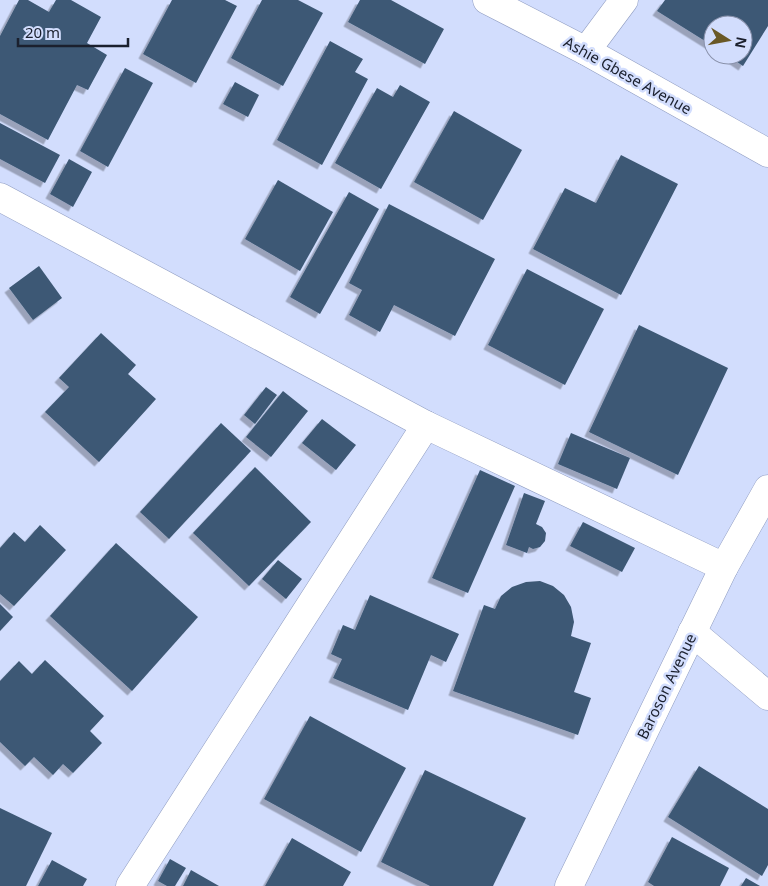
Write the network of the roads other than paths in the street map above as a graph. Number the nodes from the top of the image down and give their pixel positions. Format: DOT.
graph roads {
  1 [pos="487,0"];
  2 [pos="624,0"];
  3 [pos="586,51"];
  4 [pos="768,153"];
  5 [pos="0,197"];
  6 [pos="426,425"];
  7 [pos="768,489"];
  8 [pos="724,567"];
  9 [pos="692,632"];
  10 [pos="768,696"];
  11 [pos="130,886"];
  12 [pos="568,886"];
  1 -- 3 [label="street, Ashie Gbese Avenue"];
  2 -- 3 [label="street"];
  3 -- 4 [label="street, Ashie Gbese Avenue"];
  5 -- 6 [label="street"];
  6 -- 8 [label="street"];
  6 -- 11 [label="street"];
  7 -- 8 [label="street, Baroson Avenue"];
  8 -- 9 [label="street, Baroson Avenue"];
  9 -- 10 [label="street"];
  9 -- 12 [label="street, Baroson Avenue"];
}
